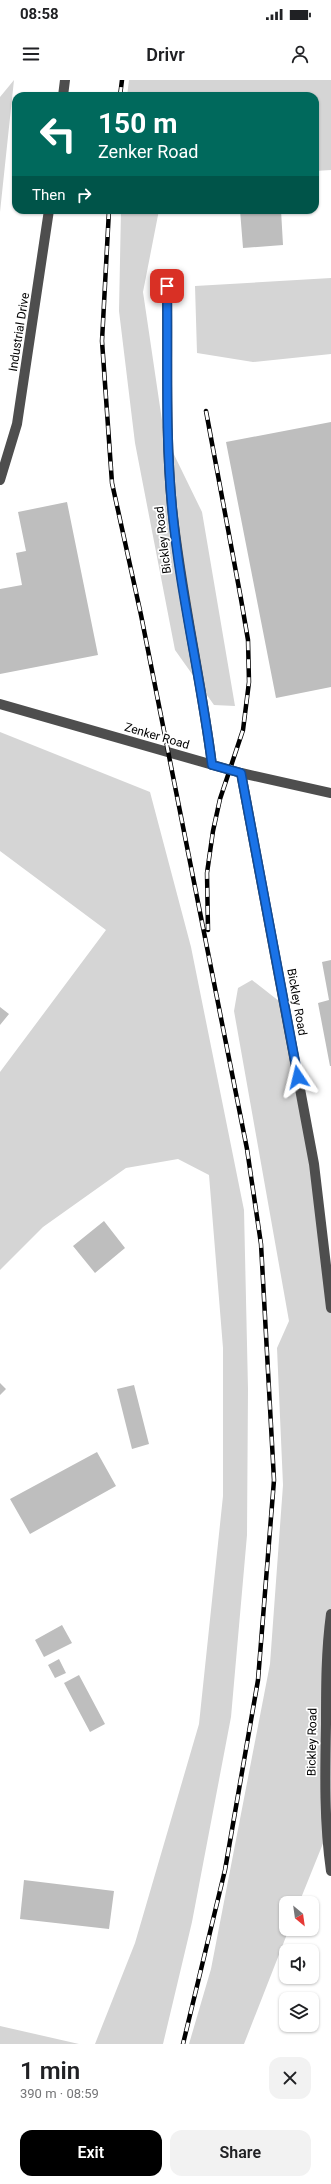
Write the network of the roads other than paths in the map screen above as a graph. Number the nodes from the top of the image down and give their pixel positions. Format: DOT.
graph roads {
  1 [pos="65,80"];
  2 [pos="64,92"];
  3 [pos="48,214"];
  4 [pos="167,286"];
  5 [pos="0,480"];
  6 [pos="0,704"];
  7 [pos="212,765"];
  8 [pos="241,773"];
  9 [pos="331,793"];
  10 [pos="331,1308"];
  11 [pos="331,1614"];
  12 [pos="331,1871"];
  1 -- 2 [label="street"];
  3 -- 5 [label="street, Industrial Drive"];
  4 -- 7 [label="street, Bickley Road"];
  6 -- 7 [label="street, Zenker Road"];
  7 -- 8 [label="street, Zenker Road"];
  8 -- 9 [label="street, Zenker Road"];
  8 -- 10 [label="street, Bickley Road"];
  11 -- 12 [label="street, Bickley Road"];
}
